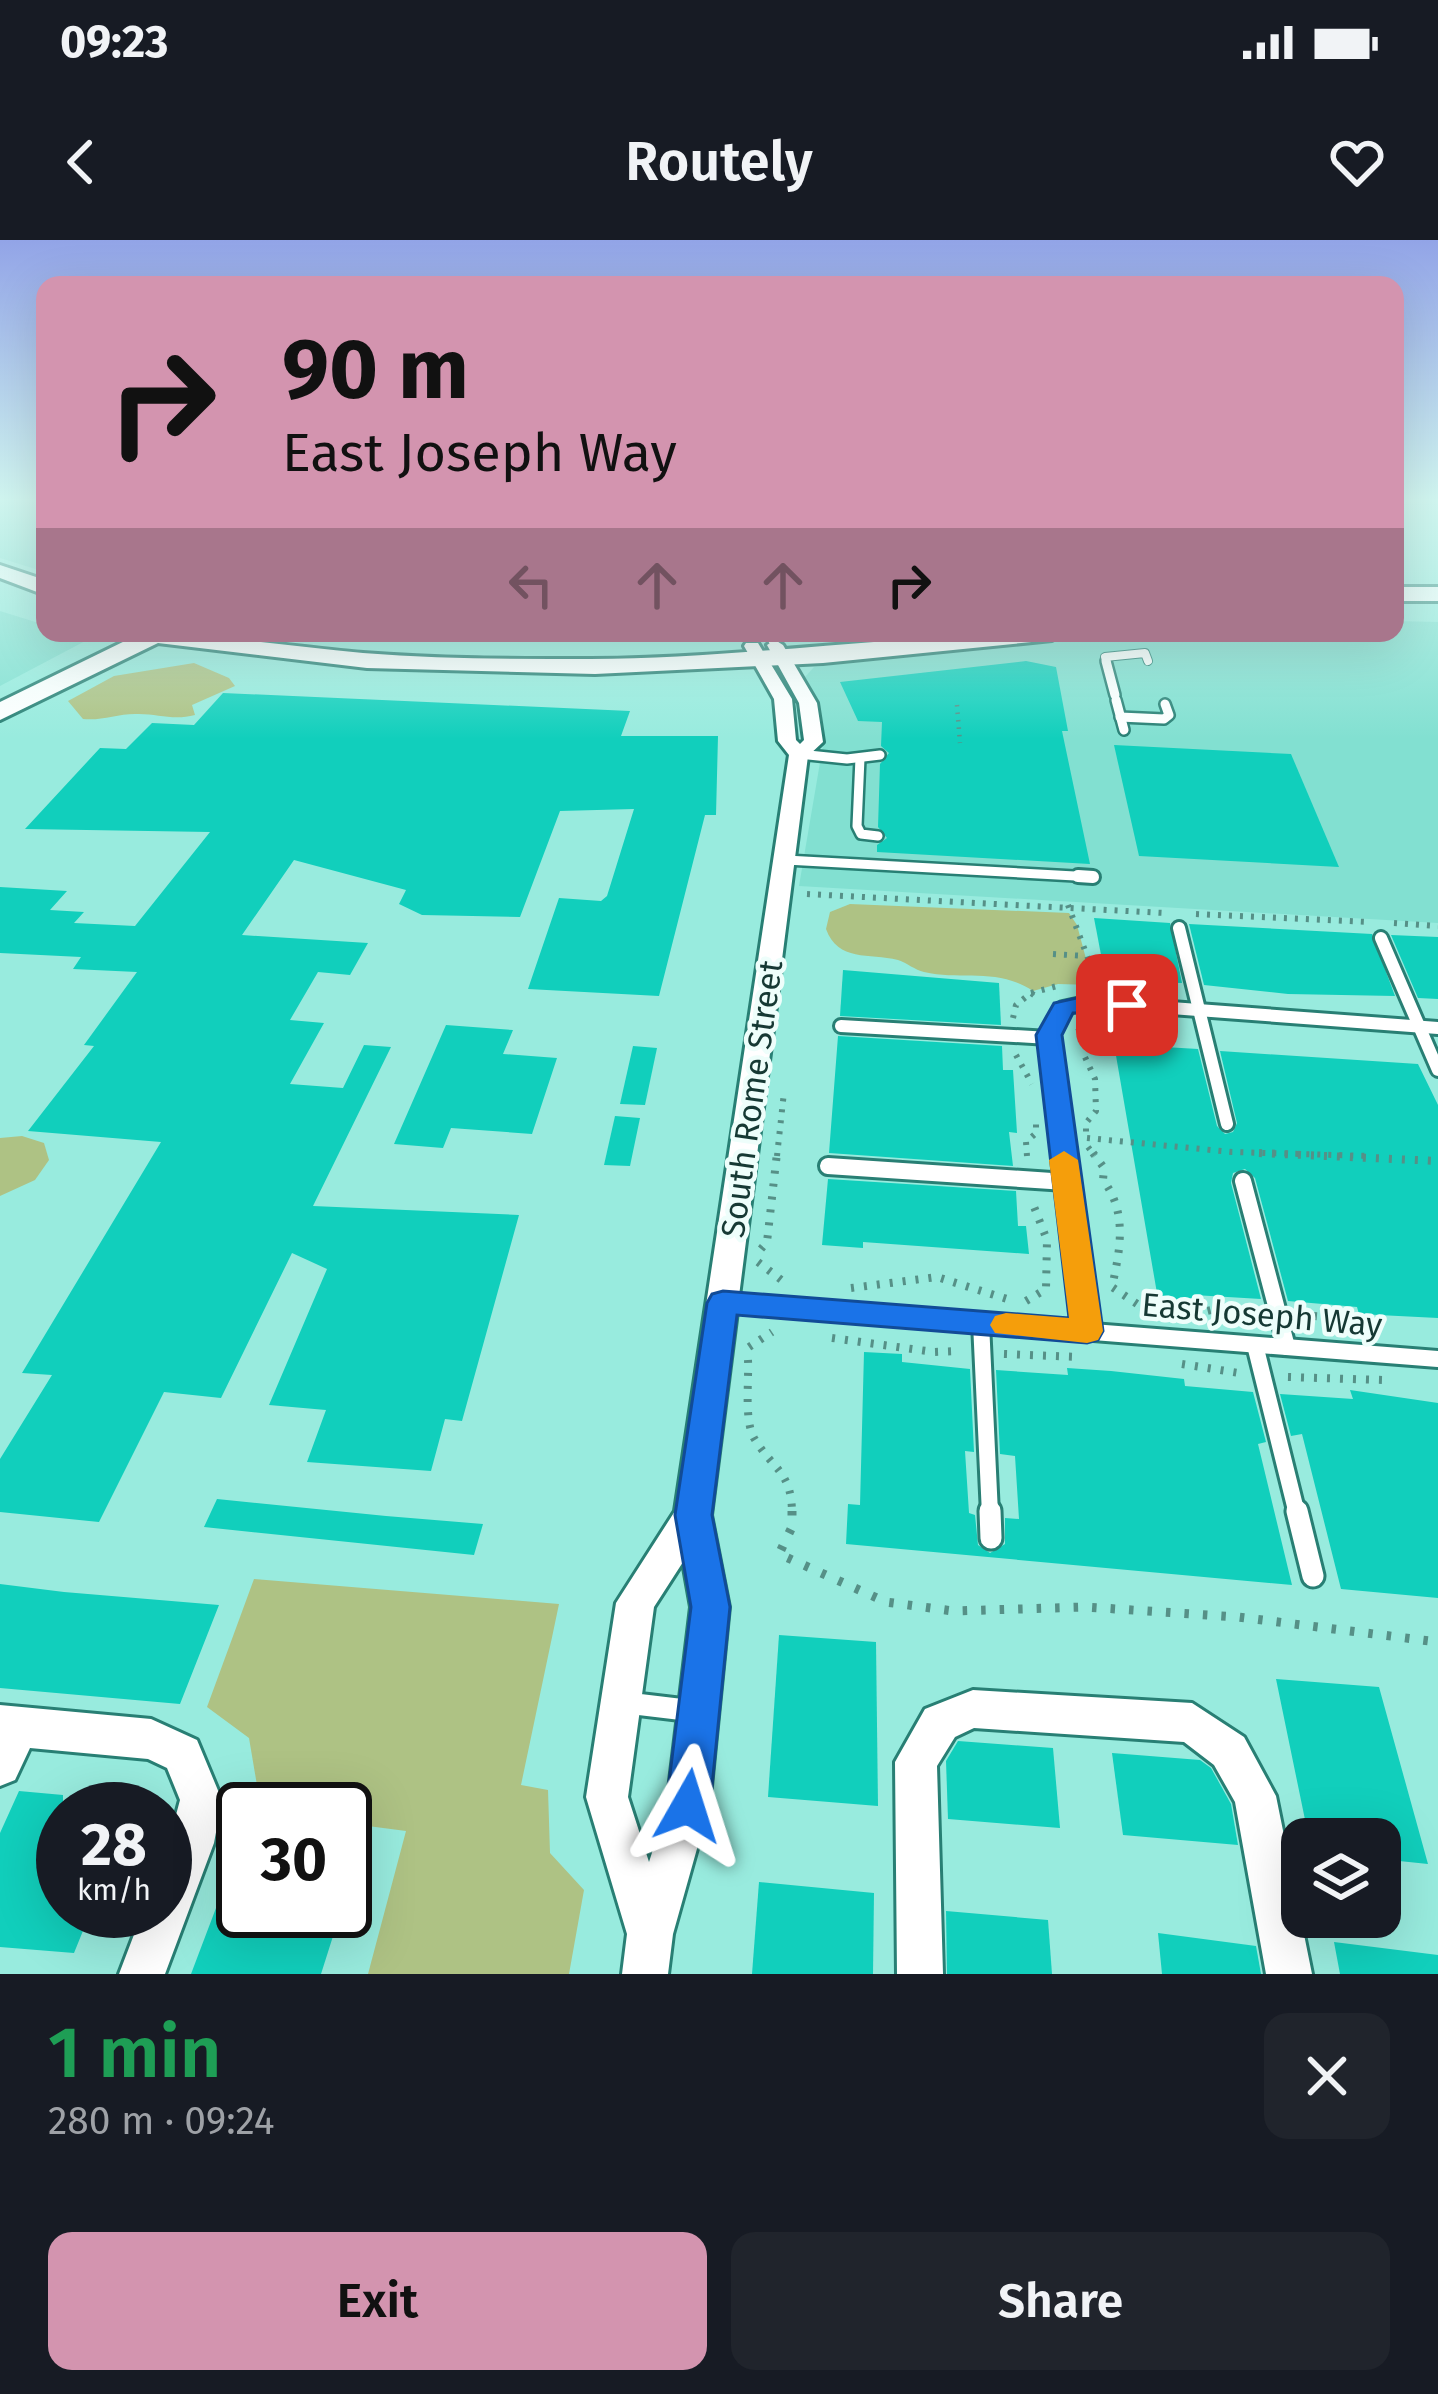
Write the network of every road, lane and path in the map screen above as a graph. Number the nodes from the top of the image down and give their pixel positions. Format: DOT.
graph roads {
  1 [pos="1404,594"];
  2 [pos="1438,594"];
  3 [pos="0,596"];
  4 [pos="36,607"];
  5 [pos="1404,610"];
  6 [pos="1438,611"];
  7 [pos="105,642"];
  8 [pos="136,642"];
  9 [pos="204,642"];
  10 [pos="381,642"];
  11 [pos="811,642"];
  12 [pos="868,642"];
  13 [pos="765,647"];
  14 [pos="1148,661"];
  15 [pos="0,694"];
  16 [pos="1165,704"];
  17 [pos="957,705"];
  18 [pos="0,712"];
  19 [pos="1120,717"];
  20 [pos="1124,730"];
  21 [pos="960,743"];
  22 [pos="799,754"];
  23 [pos="880,755"];
  24 [pos="860,758"];
  25 [pos="878,836"];
  26 [pos="785,860"];
  27 [pos="1093,877"];
  28 [pos="806,894"];
  29 [pos="1068,905"];
  30 [pos="1438,926"];
  31 [pos="1179,928"];
  32 [pos="1381,938"];
  33 [pos="1053,954"];
  34 [pos="1085,956"];
  35 [pos="1075,986"];
  36 [pos="1089,986"];
  37 [pos="1031,993"];
  38 [pos="1199,1010"];
  39 [pos="1416,1024"];
  40 [pos="842,1025"];
  41 [pos="1078,1026"];
  42 [pos="1438,1028"];
  43 [pos="1049,1038"];
  44 [pos="1438,1070"];
  45 [pos="1227,1124"];
  46 [pos="1087,1138"];
  47 [pos="1438,1161"];
  48 [pos="828,1166"];
  49 [pos="1243,1181"];
  50 [pos="1066,1182"];
  51 [pos="723,1303"];
  52 [pos="1155,1311"];
  53 [pos="1277,1312"];
  54 [pos="1187,1314"];
  55 [pos="982,1323"];
  56 [pos="784,1330"];
  57 [pos="1087,1331"];
  58 [pos="1382,1331"];
  59 [pos="822,1336"];
  60 [pos="1255,1345"];
  61 [pos="1287,1347"];
  62 [pos="983,1352"];
  63 [pos="1092,1353"];
  64 [pos="1168,1358"];
  65 [pos="1438,1359"];
  66 [pos="1397,1374"];
  67 [pos="1262,1375"];
  68 [pos="693,1515"];
  69 [pos="991,1538"];
  70 [pos="1313,1576"];
  71 [pos="1438,1642"];
  72 [pos="622,1703"];
  73 [pos="698,1711"];
  74 [pos="9,1726"];
  75 [pos="0,1765"];
  76 [pos="648,1954"];
  77 [pos="142,1974"];
  78 [pos="920,1974"];
  79 [pos="1289,1974"];
  1 -- 2 [label="main road"];
  3 -- 4 [label="main road"];
  5 -- 6 [label="main road"];
  7 -- 15 [label="main road"];
  8 -- 18 [label="main road"];
  9 -- 13 [label="main road"];
  10 -- 13 [label="main road"];
  11 -- 13 [label="main road"];
  12 -- 13 [label="main road"];
  13 -- 22 [label="street, South Rome Street"];
  14 -- 19 [label="lane"];
  16 -- 19 [label="lane"];
  17 -- 21 [label="path"];
  19 -- 20 [label="lane"];
  22 -- 24 [label="lane"];
  22 -- 26 [label="street, South Rome Street"];
  23 -- 24 [label="lane"];
  24 -- 25 [label="lane"];
  26 -- 27 [label="lane"];
  26 -- 51 [label="street, South Rome Street"];
  28 -- 29 [label="path"];
  29 -- 30 [label="path"];
  29 -- 34 [label="path"];
  31 -- 38 [label="lane"];
  32 -- 39 [label="lane"];
  33 -- 34 [label="path"];
  34 -- 36 [label="path"];
  35 -- 37 [label="path"];
  38 -- 39 [label="lane"];
  38 -- 43 [label="lane"];
  38 -- 45 [label="lane"];
  39 -- 42 [label="lane"];
  39 -- 44 [label="lane"];
  40 -- 43 [label="lane"];
  41 -- 46 [label="path"];
  43 -- 50 [label="lane"];
  46 -- 47 [label="path"];
  46 -- 52 [label="path"];
  48 -- 50 [label="lane"];
  49 -- 53 [label="lane"];
  50 -- 57 [label="lane"];
  51 -- 55 [label="lane, East Joseph Way"];
  51 -- 68 [label="street, South Rome Street"];
  53 -- 54 [label="path"];
  53 -- 58 [label="path"];
  53 -- 61 [label="lane"];
  55 -- 57 [label="lane, East Joseph Way"];
  55 -- 62 [label="lane"];
  56 -- 71 [label="path"];
  57 -- 60 [label="lane, East Joseph Way"];
  59 -- 62 [label="path"];
  60 -- 61 [label="lane, East Joseph Way"];
  60 -- 67 [label="lane"];
  61 -- 65 [label="lane, East Joseph Way"];
  62 -- 63 [label="path"];
  62 -- 69 [label="lane"];
  64 -- 67 [label="path"];
  66 -- 67 [label="path"];
  67 -- 70 [label="lane"];
  68 -- 72 [label="street, South Rome Street"];
  68 -- 73 [label="street, South Rome Street"];
  72 -- 73 [label="lane"];
  72 -- 76 [label="street, South Rome Street"];
  73 -- 76 [label="street, South Rome Street"];
  74 -- 75 [label="street"];
  74 -- 77 [label="street"];
  78 -- 79 [label="street"];
}
